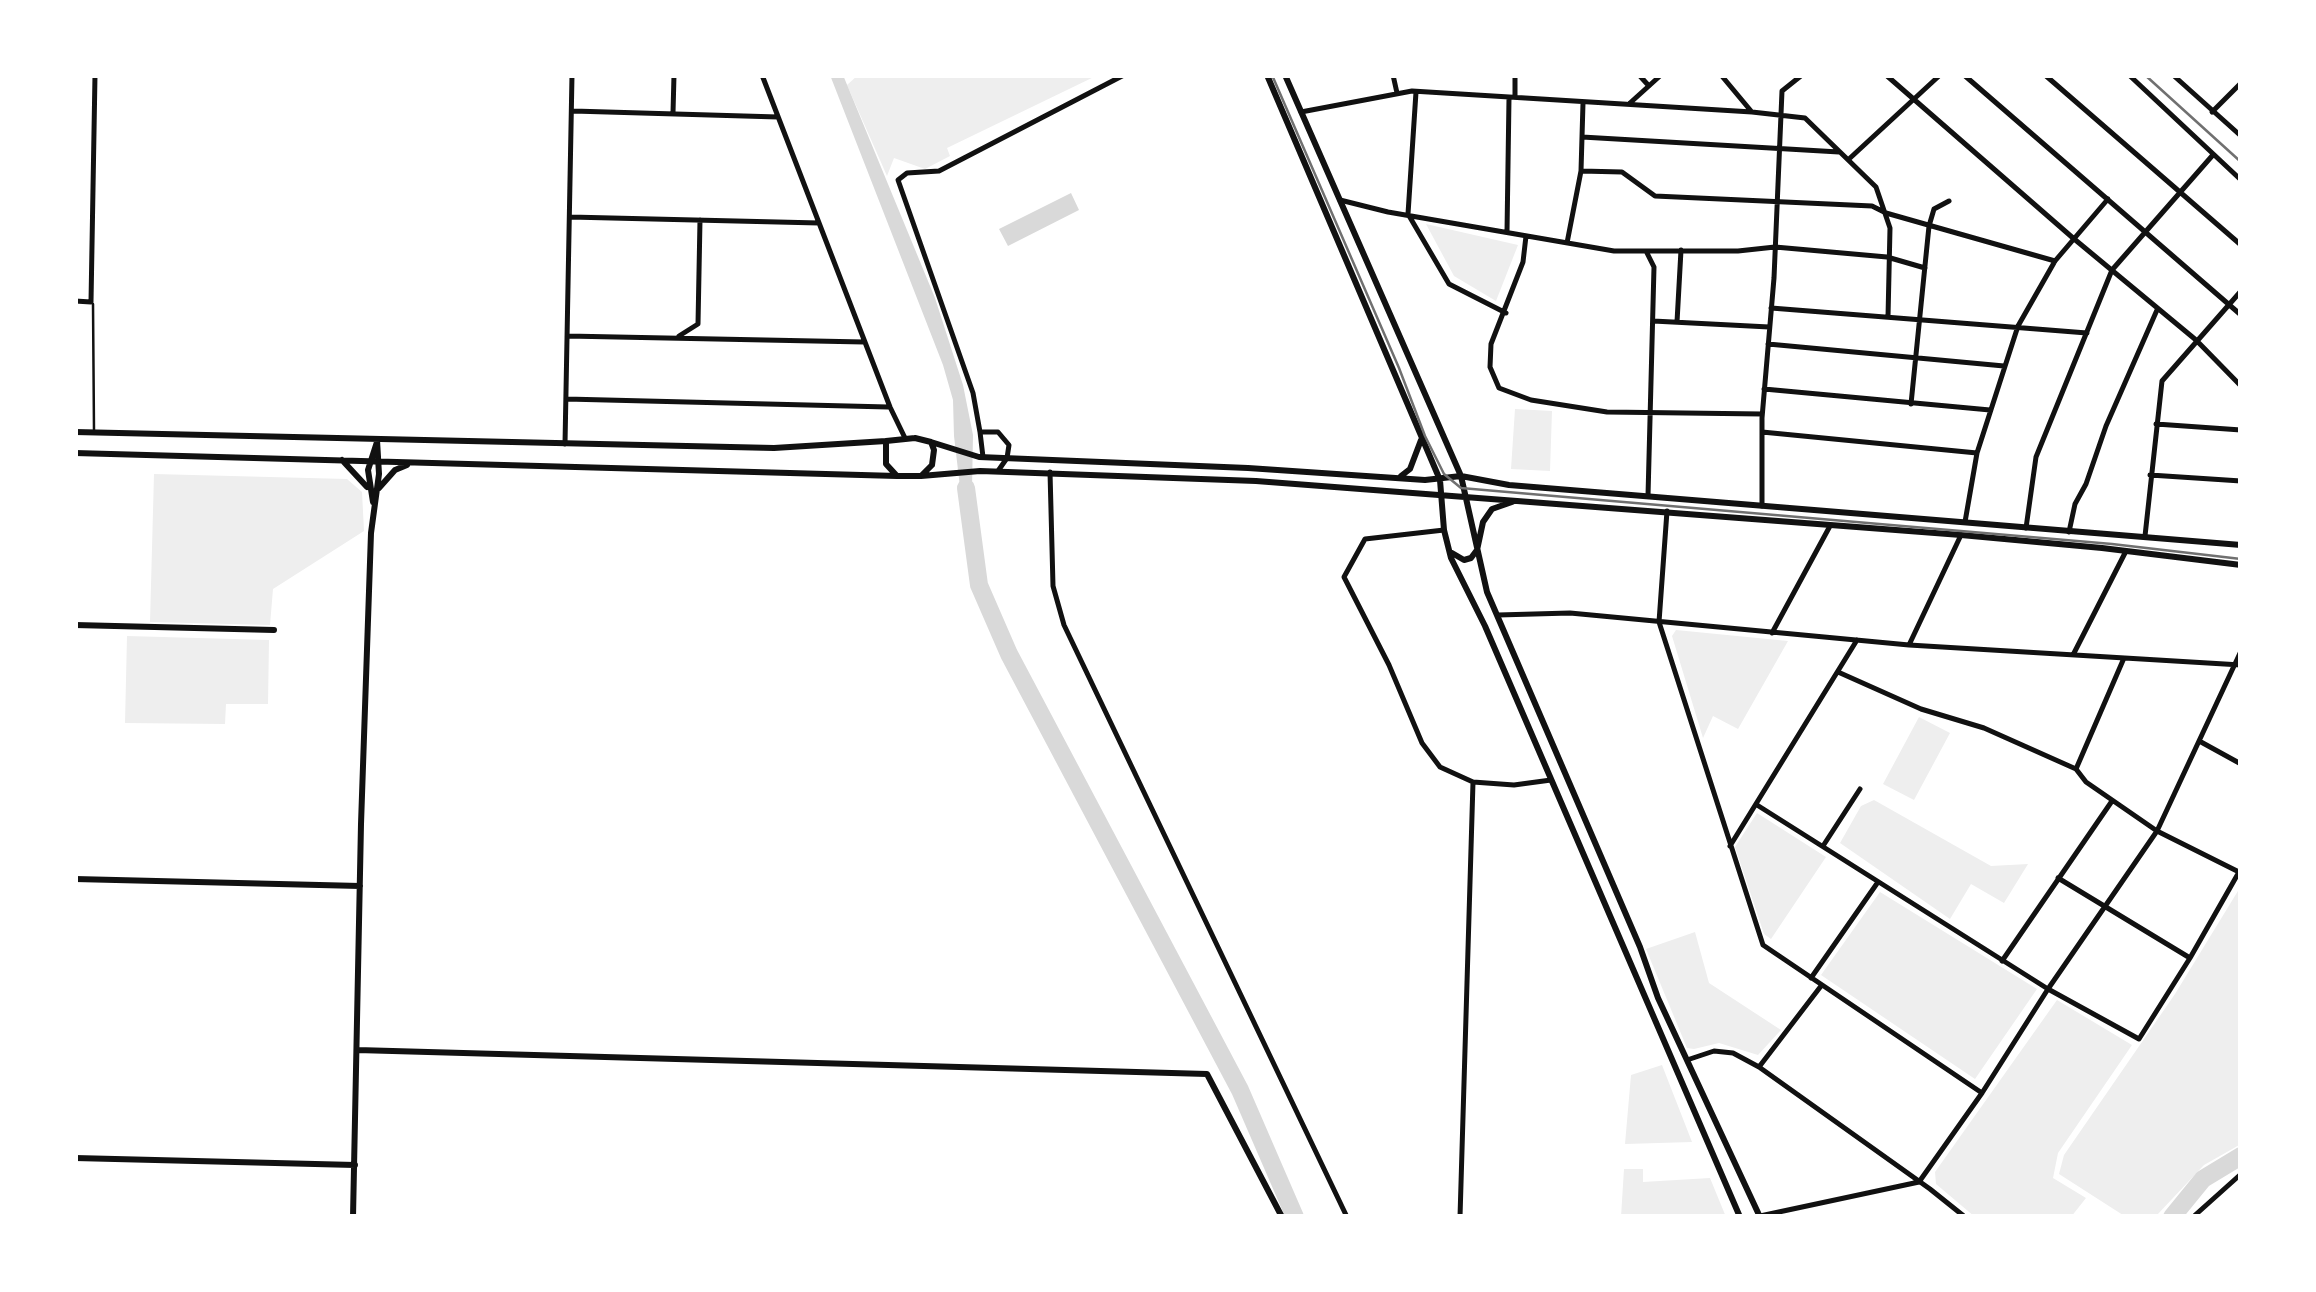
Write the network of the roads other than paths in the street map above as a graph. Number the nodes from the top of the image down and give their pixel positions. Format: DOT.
graph roads {
  1 [pos="96,75"];
  2 [pos="572,75"];
  3 [pos="674,75"];
  4 [pos="762,75"];
  5 [pos="1124,75"];
  6 [pos="1267,75"];
  7 [pos="1285,75"];
  8 [pos="1393,75"];
  9 [pos="1515,75"];
  10 [pos="1638,75"];
  11 [pos="1661,75"];
  12 [pos="1721,75"];
  13 [pos="1802,75"];
  14 [pos="1886,75"];
  15 [pos="1940,75"];
  16 [pos="1964,75"];
  17 [pos="2045,75"];
  18 [pos="2129,75"];
  19 [pos="2173,75"];
  20 [pos="2241,83"];
  21 [pos="1649,86"];
  22 [pos="1397,92"];
  23 [pos="1416,92"];
  24 [pos="1512,98"];
  25 [pos="1912,101"];
  26 [pos="1583,103"];
  27 [pos="1628,105"];
  28 [pos="573,110"];
  29 [pos="1301,112"];
  30 [pos="1752,112"];
  31 [pos="2212,112"];
  32 [pos="673,114"];
  33 [pos="778,117"];
  34 [pos="1782,118"];
  35 [pos="2240,133"];
  36 [pos="1582,137"];
  37 [pos="1780,149"];
  38 [pos="1842,152"];
  39 [pos="2212,156"];
  40 [pos="1849,159"];
  41 [pos="1580,170"];
  42 [pos="2241,180"];
  43 [pos="2182,193"];
  44 [pos="2108,199"];
  45 [pos="1340,200"];
  46 [pos="1778,200"];
  47 [pos="1949,201"];
  48 [pos="1408,214"];
  49 [pos="1886,214"];
  50 [pos="570,217"];
  51 [pos="700,220"];
  52 [pos="820,223"];
  53 [pos="1928,226"];
  54 [pos="1507,232"];
  55 [pos="2147,232"];
  56 [pos="1526,236"];
  57 [pos="2072,238"];
  58 [pos="1567,244"];
  59 [pos="2241,244"];
  60 [pos="1775,247"];
  61 [pos="1646,250"];
  62 [pos="1681,250"];
  63 [pos="1892,258"];
  64 [pos="2054,262"];
  65 [pos="1925,268"];
  66 [pos="2112,270"];
  67 [pos="2241,291"];
  68 [pos="75,301"];
  69 [pos="92,302"];
  70 [pos="2230,304"];
  71 [pos="1771,308"];
  72 [pos="2156,310"];
  73 [pos="1506,313"];
  74 [pos="2241,315"];
  75 [pos="1888,317"];
  76 [pos="1920,320"];
  77 [pos="1653,321"];
  78 [pos="1677,322"];
  79 [pos="1769,327"];
  80 [pos="2018,327"];
  81 [pos="2086,333"];
  82 [pos="567,336"];
  83 [pos="676,338"];
  84 [pos="2196,340"];
  85 [pos="866,342"];
  86 [pos="1768,344"];
  87 [pos="1915,358"];
  88 [pos="2004,366"];
  89 [pos="2241,386"];
  90 [pos="1764,389"];
  91 [pos="566,399"];
  92 [pos="1911,404"];
  93 [pos="890,407"];
  94 [pos="1991,410"];
  95 [pos="1650,411"];
  96 [pos="1762,414"];
  97 [pos="2156,424"];
  98 [pos="2241,430"];
  99 [pos="75,432"];
  100 [pos="94,432"];
  101 [pos="980,432"];
  102 [pos="1762,432"];
  103 [pos="905,438"];
  104 [pos="1422,439"];
  105 [pos="377,440"];
  106 [pos="886,441"];
  107 [pos="931,442"];
  108 [pos="565,444"];
  109 [pos="75,453"];
  110 [pos="1978,453"];
  111 [pos="981,457"];
  112 [pos="1007,458"];
  113 [pos="340,459"];
  114 [pos="368,460"];
  115 [pos="379,461"];
  116 [pos="413,462"];
  117 [pos="998,471"];
  118 [pos="1050,472"];
  119 [pos="2150,475"];
  120 [pos="898,476"];
  121 [pos="920,476"];
  122 [pos="1462,476"];
  123 [pos="1400,478"];
  124 [pos="1440,480"];
  125 [pos="2241,482"];
  126 [pos="373,489"];
  127 [pos="1442,496"];
  128 [pos="1648,496"];
  129 [pos="1465,497"];
  130 [pos="1518,500"];
  131 [pos="1762,506"];
  132 [pos="1668,511"];
  133 [pos="1964,522"];
  134 [pos="1831,524"];
  135 [pos="2026,528"];
  136 [pos="1444,530"];
  137 [pos="2069,532"];
  138 [pos="1961,535"];
  139 [pos="2145,536"];
  140 [pos="2241,545"];
  141 [pos="1448,548"];
  142 [pos="1477,550"];
  143 [pos="2125,553"];
  144 [pos="2241,566"];
  145 [pos="1498,615"];
  146 [pos="1659,622"];
  147 [pos="75,625"];
  148 [pos="274,630"];
  149 [pos="1772,633"];
  150 [pos="1857,640"];
  151 [pos="1909,644"];
  152 [pos="2241,651"];
  153 [pos="2073,654"];
  154 [pos="2124,658"];
  155 [pos="2239,665"];
  156 [pos="1838,672"];
  157 [pos="2201,742"];
  158 [pos="2241,764"];
  159 [pos="2076,769"];
  160 [pos="1551,780"];
  161 [pos="1473,782"];
  162 [pos="1860,789"];
  163 [pos="2112,801"];
  164 [pos="1757,805"];
  165 [pos="2157,831"];
  166 [pos="1730,846"];
  167 [pos="1824,846"];
  168 [pos="2239,872"];
  169 [pos="2058,878"];
  170 [pos="75,879"];
  171 [pos="1878,882"];
  172 [pos="360,886"];
  173 [pos="2105,906"];
  174 [pos="2190,958"];
  175 [pos="2002,961"];
  176 [pos="1811,978"];
  177 [pos="1822,985"];
  178 [pos="2048,989"];
  179 [pos="357,1050"];
  180 [pos="1686,1060"];
  181 [pos="1759,1067"];
  182 [pos="1982,1093"];
  183 [pos="75,1158"];
  184 [pos="356,1165"];
  185 [pos="2241,1174"];
  186 [pos="1918,1182"];
  187 [pos="353,1217"];
  188 [pos="1282,1217"];
  189 [pos="1346,1217"];
  190 [pos="1460,1217"];
  191 [pos="1740,1217"];
  192 [pos="1759,1217"];
  193 [pos="1965,1217"];
  194 [pos="2193,1217"];
  1 -- 69 [label="street"];
  2 -- 28 [label="street"];
  3 -- 32 [label="street"];
  4 -- 33 [label="street"];
  5 -- 101 [label="street"];
  6 -- 104 [label="street"];
  7 -- 29 [label="street"];
  8 -- 22 [label="street"];
  9 -- 24 [label="street"];
  10 -- 21 [label="street"];
  11 -- 21 [label="street"];
  12 -- 30 [label="street"];
  13 -- 34 [label="street"];
  14 -- 25 [label="street"];
  15 -- 25 [label="street"];
  16 -- 44 [label="street"];
  17 -- 43 [label="street"];
  18 -- 39 [label="street"];
  19 -- 31 [label="street"];
  20 -- 31 [label="street"];
  21 -- 27 [label="street"];
  22 -- 23 [label="street"];
  22 -- 29 [label="street"];
  23 -- 24 [label="street"];
  23 -- 48 [label="street"];
  24 -- 26 [label="street"];
  24 -- 54 [label="street"];
  25 -- 40 [label="street"];
  25 -- 57 [label="street"];
  26 -- 27 [label="street"];
  26 -- 36 [label="street"];
  27 -- 30 [label="street"];
  28 -- 32 [label="street"];
  28 -- 50 [label="street"];
  29 -- 45 [label="street"];
  30 -- 34 [label="street"];
  31 -- 35 [label="street"];
  32 -- 33 [label="street"];
  33 -- 52 [label="street"];
  34 -- 37 [label="street"];
  34 -- 38 [label="street"];
  36 -- 37 [label="street"];
  36 -- 41 [label="street"];
  37 -- 38 [label="street"];
  37 -- 46 [label="street"];
  38 -- 40 [label="street"];
  39 -- 42 [label="street"];
  39 -- 43 [label="street"];
  40 -- 49 [label="street"];
  41 -- 46 [label="street"];
  41 -- 58 [label="street"];
  43 -- 55 [label="street"];
  43 -- 59 [label="street"];
  44 -- 55 [label="street"];
  44 -- 57 [label="street"];
  45 -- 48 [label="street"];
  45 -- 122 [label="street"];
  46 -- 49 [label="street"];
  46 -- 60 [label="street"];
  47 -- 53 [label="street"];
  48 -- 54 [label="street"];
  48 -- 73 [label="street"];
  49 -- 53 [label="street"];
  49 -- 63 [label="street"];
  50 -- 51 [label="street"];
  50 -- 82 [label="street"];
  51 -- 52 [label="street"];
  51 -- 83 [label="street"];
  52 -- 85 [label="street"];
  53 -- 64 [label="street"];
  53 -- 65 [label="street"];
  54 -- 56 [label="street"];
  55 -- 66 [label="street"];
  55 -- 70 [label="street"];
  56 -- 58 [label="street"];
  56 -- 73 [label="street"];
  57 -- 64 [label="street"];
  57 -- 66 [label="street"];
  58 -- 61 [label="street"];
  60 -- 62 [label="street"];
  60 -- 63 [label="street"];
  60 -- 71 [label="street"];
  61 -- 62 [label="street"];
  61 -- 77 [label="street"];
  62 -- 78 [label="street"];
  63 -- 65 [label="street"];
  63 -- 75 [label="street"];
  64 -- 80 [label="street"];
  65 -- 76 [label="street"];
  66 -- 72 [label="street"];
  66 -- 81 [label="street"];
  67 -- 70 [label="street"];
  68 -- 69 [label="street"];
  69 -- 100 [label="lane"];
  70 -- 74 [label="street"];
  70 -- 84 [label="street"];
  71 -- 75 [label="street"];
  71 -- 79 [label="street"];
  72 -- 84 [label="street"];
  72 -- 137 [label="street"];
  73 -- 95 [label="street"];
  75 -- 76 [label="street"];
  76 -- 80 [label="street"];
  76 -- 87 [label="street"];
  77 -- 78 [label="street"];
  77 -- 95 [label="street"];
  78 -- 79 [label="street"];
  79 -- 86 [label="street"];
  80 -- 81 [label="street"];
  80 -- 88 [label="street"];
  81 -- 135 [label="street"];
  82 -- 83 [label="street"];
  82 -- 91 [label="street"];
  83 -- 85 [label="street"];
  84 -- 89 [label="street"];
  84 -- 97 [label="street"];
  85 -- 93 [label="street"];
  86 -- 87 [label="street"];
  86 -- 90 [label="street"];
  87 -- 88 [label="street"];
  87 -- 92 [label="street"];
  88 -- 94 [label="street"];
  90 -- 92 [label="street"];
  90 -- 96 [label="street"];
  91 -- 93 [label="street"];
  91 -- 108 [label="street"];
  92 -- 94 [label="street"];
  93 -- 103 [label="street"];
  94 -- 110 [label="street"];
  95 -- 96 [label="street"];
  95 -- 128 [label="street"];
  96 -- 102 [label="street"];
  97 -- 98 [label="street"];
  97 -- 119 [label="street"];
  99 -- 100 [label="street"];
  100 -- 105 [label="street"];
  101 -- 111 [label="street"];
  101 -- 112 [label="street"];
  102 -- 110 [label="street"];
  102 -- 131 [label="street"];
  103 -- 106 [label="street"];
  103 -- 107 [label="street"];
  104 -- 123 [label="street"];
  104 -- 124 [label="street"];
  105 -- 108 [label="street"];
  105 -- 114 [label="street"];
  105 -- 115 [label="street"];
  106 -- 108 [label="street"];
  106 -- 120 [label="street"];
  107 -- 111 [label="street"];
  107 -- 121 [label="street"];
  109 -- 113 [label="street"];
  110 -- 133 [label="street"];
  111 -- 112 [label="street"];
  112 -- 117 [label="street"];
  112 -- 123 [label="street"];
  113 -- 114 [label="street"];
  113 -- 126 [label="street"];
  114 -- 115 [label="street"];
  114 -- 126 [label="street"];
  115 -- 116 [label="street"];
  115 -- 126 [label="street"];
  116 -- 120 [label="street"];
  116 -- 126 [label="street"];
  117 -- 118 [label="street"];
  117 -- 121 [label="street"];
  118 -- 127 [label="street"];
  118 -- 189 [label="street"];
  119 -- 125 [label="street"];
  119 -- 139 [label="street"];
  120 -- 121 [label="street"];
  122 -- 124 [label="street"];
  122 -- 128 [label="street"];
  122 -- 129 [label="street"];
  123 -- 124 [label="street"];
  124 -- 127 [label="street"];
  126 -- 172 [label="street"];
  127 -- 129 [label="street"];
  127 -- 136 [label="street"];
  128 -- 131 [label="street"];
  129 -- 130 [label="street"];
  129 -- 142 [label="street"];
  130 -- 132 [label="street"];
  130 -- 142 [label="street"];
  131 -- 133 [label="street"];
  132 -- 134 [label="street"];
  132 -- 146 [label="street"];
  133 -- 135 [label="street"];
  134 -- 138 [label="street"];
  134 -- 149 [label="street"];
  135 -- 137 [label="street"];
  136 -- 141 [label="street"];
  136 -- 161 [label="street"];
  137 -- 139 [label="street"];
  138 -- 143 [label="street"];
  138 -- 151 [label="street"];
  139 -- 140 [label="street"];
  141 -- 142 [label="street"];
  141 -- 160 [label="street"];
  142 -- 145 [label="street"];
  143 -- 144 [label="street"];
  143 -- 153 [label="street"];
  145 -- 146 [label="street"];
  145 -- 180 [label="street"];
  146 -- 149 [label="street"];
  146 -- 166 [label="street"];
  147 -- 148 [label="street"];
  149 -- 150 [label="street"];
  150 -- 151 [label="street"];
  150 -- 156 [label="street"];
  151 -- 153 [label="street"];
  152 -- 155 [label="street"];
  153 -- 154 [label="street"];
  154 -- 155 [label="street"];
  154 -- 159 [label="street"];
  155 -- 157 [label="street"];
  156 -- 159 [label="street"];
  156 -- 164 [label="street"];
  157 -- 158 [label="street"];
  157 -- 165 [label="street"];
  159 -- 163 [label="street"];
  160 -- 161 [label="street"];
  160 -- 191 [label="street"];
  161 -- 190 [label="street"];
  162 -- 167 [label="street"];
  163 -- 165 [label="street"];
  163 -- 169 [label="street"];
  164 -- 166 [label="street"];
  164 -- 167 [label="street"];
  165 -- 168 [label="street"];
  165 -- 173 [label="street"];
  166 -- 176 [label="street"];
  167 -- 171 [label="street"];
  168 -- 174 [label="street"];
  169 -- 173 [label="street"];
  169 -- 175 [label="street"];
  170 -- 172 [label="street"];
  171 -- 175 [label="street"];
  171 -- 176 [label="street"];
  172 -- 179 [label="street"];
  173 -- 174 [label="street"];
  173 -- 178 [label="street"];
  174 -- 178 [label="street"];
  175 -- 178 [label="street"];
  176 -- 177 [label="street"];
  177 -- 181 [label="street"];
  177 -- 182 [label="street"];
  178 -- 182 [label="street"];
  179 -- 184 [label="street"];
  179 -- 188 [label="street"];
  180 -- 181 [label="street"];
  180 -- 192 [label="street"];
  181 -- 186 [label="street"];
  182 -- 186 [label="street"];
  183 -- 184 [label="street"];
  184 -- 187 [label="street"];
  185 -- 194 [label="street"];
  186 -- 192 [label="street"];
  186 -- 193 [label="street"];
}
